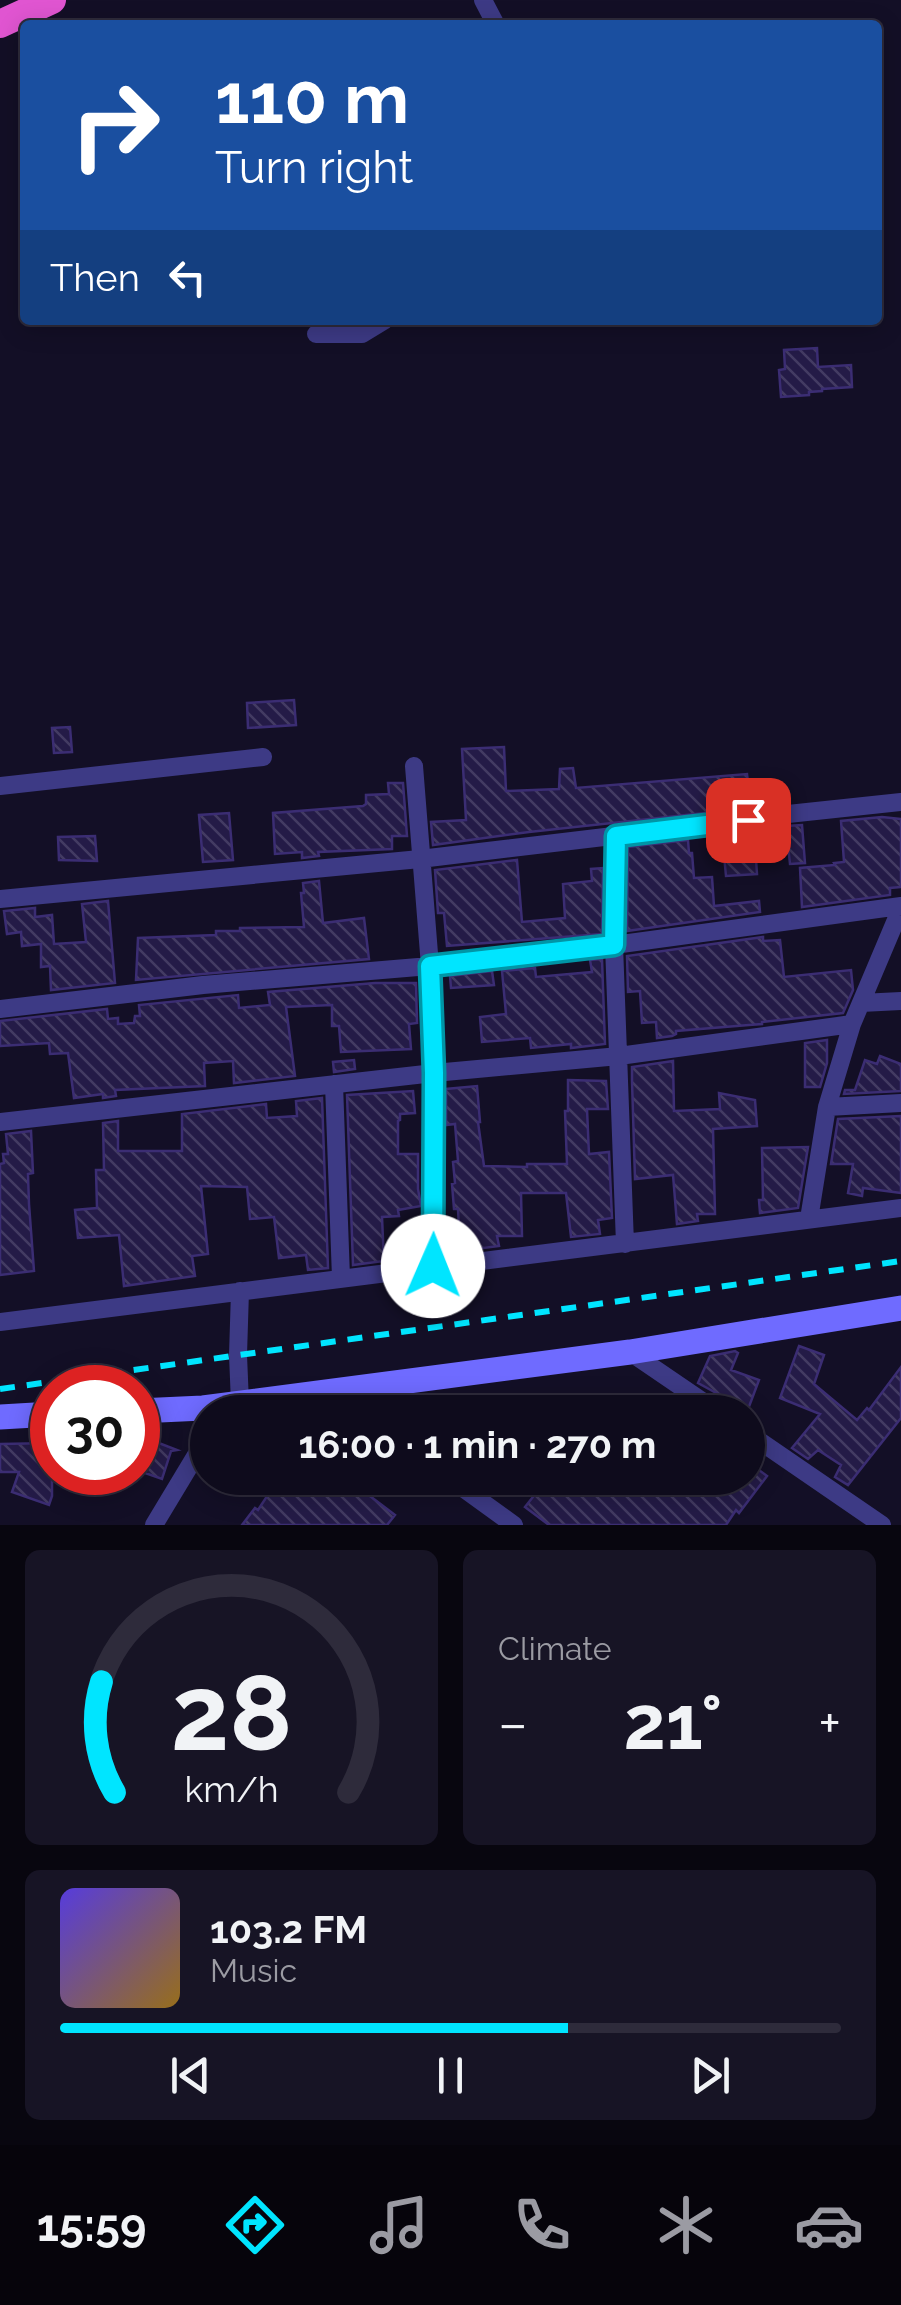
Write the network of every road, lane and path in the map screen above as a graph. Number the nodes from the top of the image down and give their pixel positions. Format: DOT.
graph roads {
  1 [pos="52,0"];
  2 [pos="0,24"];
  3 [pos="377,325"];
  4 [pos="316,334"];
  5 [pos="263,757"];
  6 [pos="414,766"];
  7 [pos="0,786"];
  8 [pos="901,802"];
  9 [pos="788,814"];
  10 [pos="748,820"];
  11 [pos="616,836"];
  12 [pos="420,859"];
  13 [pos="0,899"];
  14 [pos="901,907"];
  15 [pos="614,945"];
  16 [pos="430,966"];
  17 [pos="901,1001"];
  18 [pos="862,1002"];
  19 [pos="0,1008"];
  20 [pos="852,1024"];
  21 [pos="619,1056"];
  22 [pos="434,1073"];
  23 [pos="334,1084"];
  24 [pos="901,1103"];
  25 [pos="827,1108"];
  26 [pos="0,1122"];
  27 [pos="901,1208"];
  28 [pos="809,1220"];
  29 [pos="625,1244"];
  30 [pos="433,1266"];
  31 [pos="341,1278"];
  32 [pos="240,1291"];
  33 [pos="901,1308"];
  34 [pos="0,1322"];
  35 [pos="630,1352"];
  36 [pos="240,1395"];
  37 [pos="295,1395"];
  38 [pos="693,1395"];
  39 [pos="190,1408"];
  40 [pos="160,1409"];
  41 [pos="30,1415"];
  42 [pos="0,1417"];
  43 [pos="765,1445"];
  44 [pos="190,1465"];
  45 [pos="473,1495"];
  46 [pos="154,1525"];
  47 [pos="514,1525"];
  48 [pos="882,1525"];
  1 -- 2 [label="highway"];
  3 -- 4 [label="street"];
  5 -- 7 [label="street"];
  6 -- 12 [label="street"];
  8 -- 9 [label="street"];
  10 -- 11 [label="street"];
  11 -- 12 [label="street"];
  11 -- 15 [label="street"];
  12 -- 13 [label="street"];
  12 -- 16 [label="street"];
  14 -- 15 [label="street"];
  14 -- 18 [label="street"];
  15 -- 16 [label="street"];
  15 -- 21 [label="street"];
  16 -- 19 [label="street"];
  16 -- 22 [label="street"];
  17 -- 18 [label="street"];
  18 -- 20 [label="street"];
  20 -- 21 [label="street"];
  20 -- 25 [label="street"];
  21 -- 22 [label="street"];
  21 -- 29 [label="street"];
  22 -- 23 [label="street"];
  22 -- 30 [label="street"];
  23 -- 26 [label="street"];
  23 -- 31 [label="street"];
  24 -- 25 [label="street"];
  25 -- 28 [label="street"];
  27 -- 28 [label="street"];
  28 -- 29 [label="street"];
  29 -- 30 [label="street"];
  30 -- 31 [label="street"];
  31 -- 32 [label="street"];
  32 -- 34 [label="street"];
  32 -- 36 [label="street"];
  33 -- 35 [label="main road"];
  35 -- 37 [label="main road"];
  35 -- 38 [label="street"];
  39 -- 40 [label="main road"];
  41 -- 42 [label="main road"];
  43 -- 48 [label="street"];
  44 -- 46 [label="street"];
  45 -- 47 [label="street"];
}
